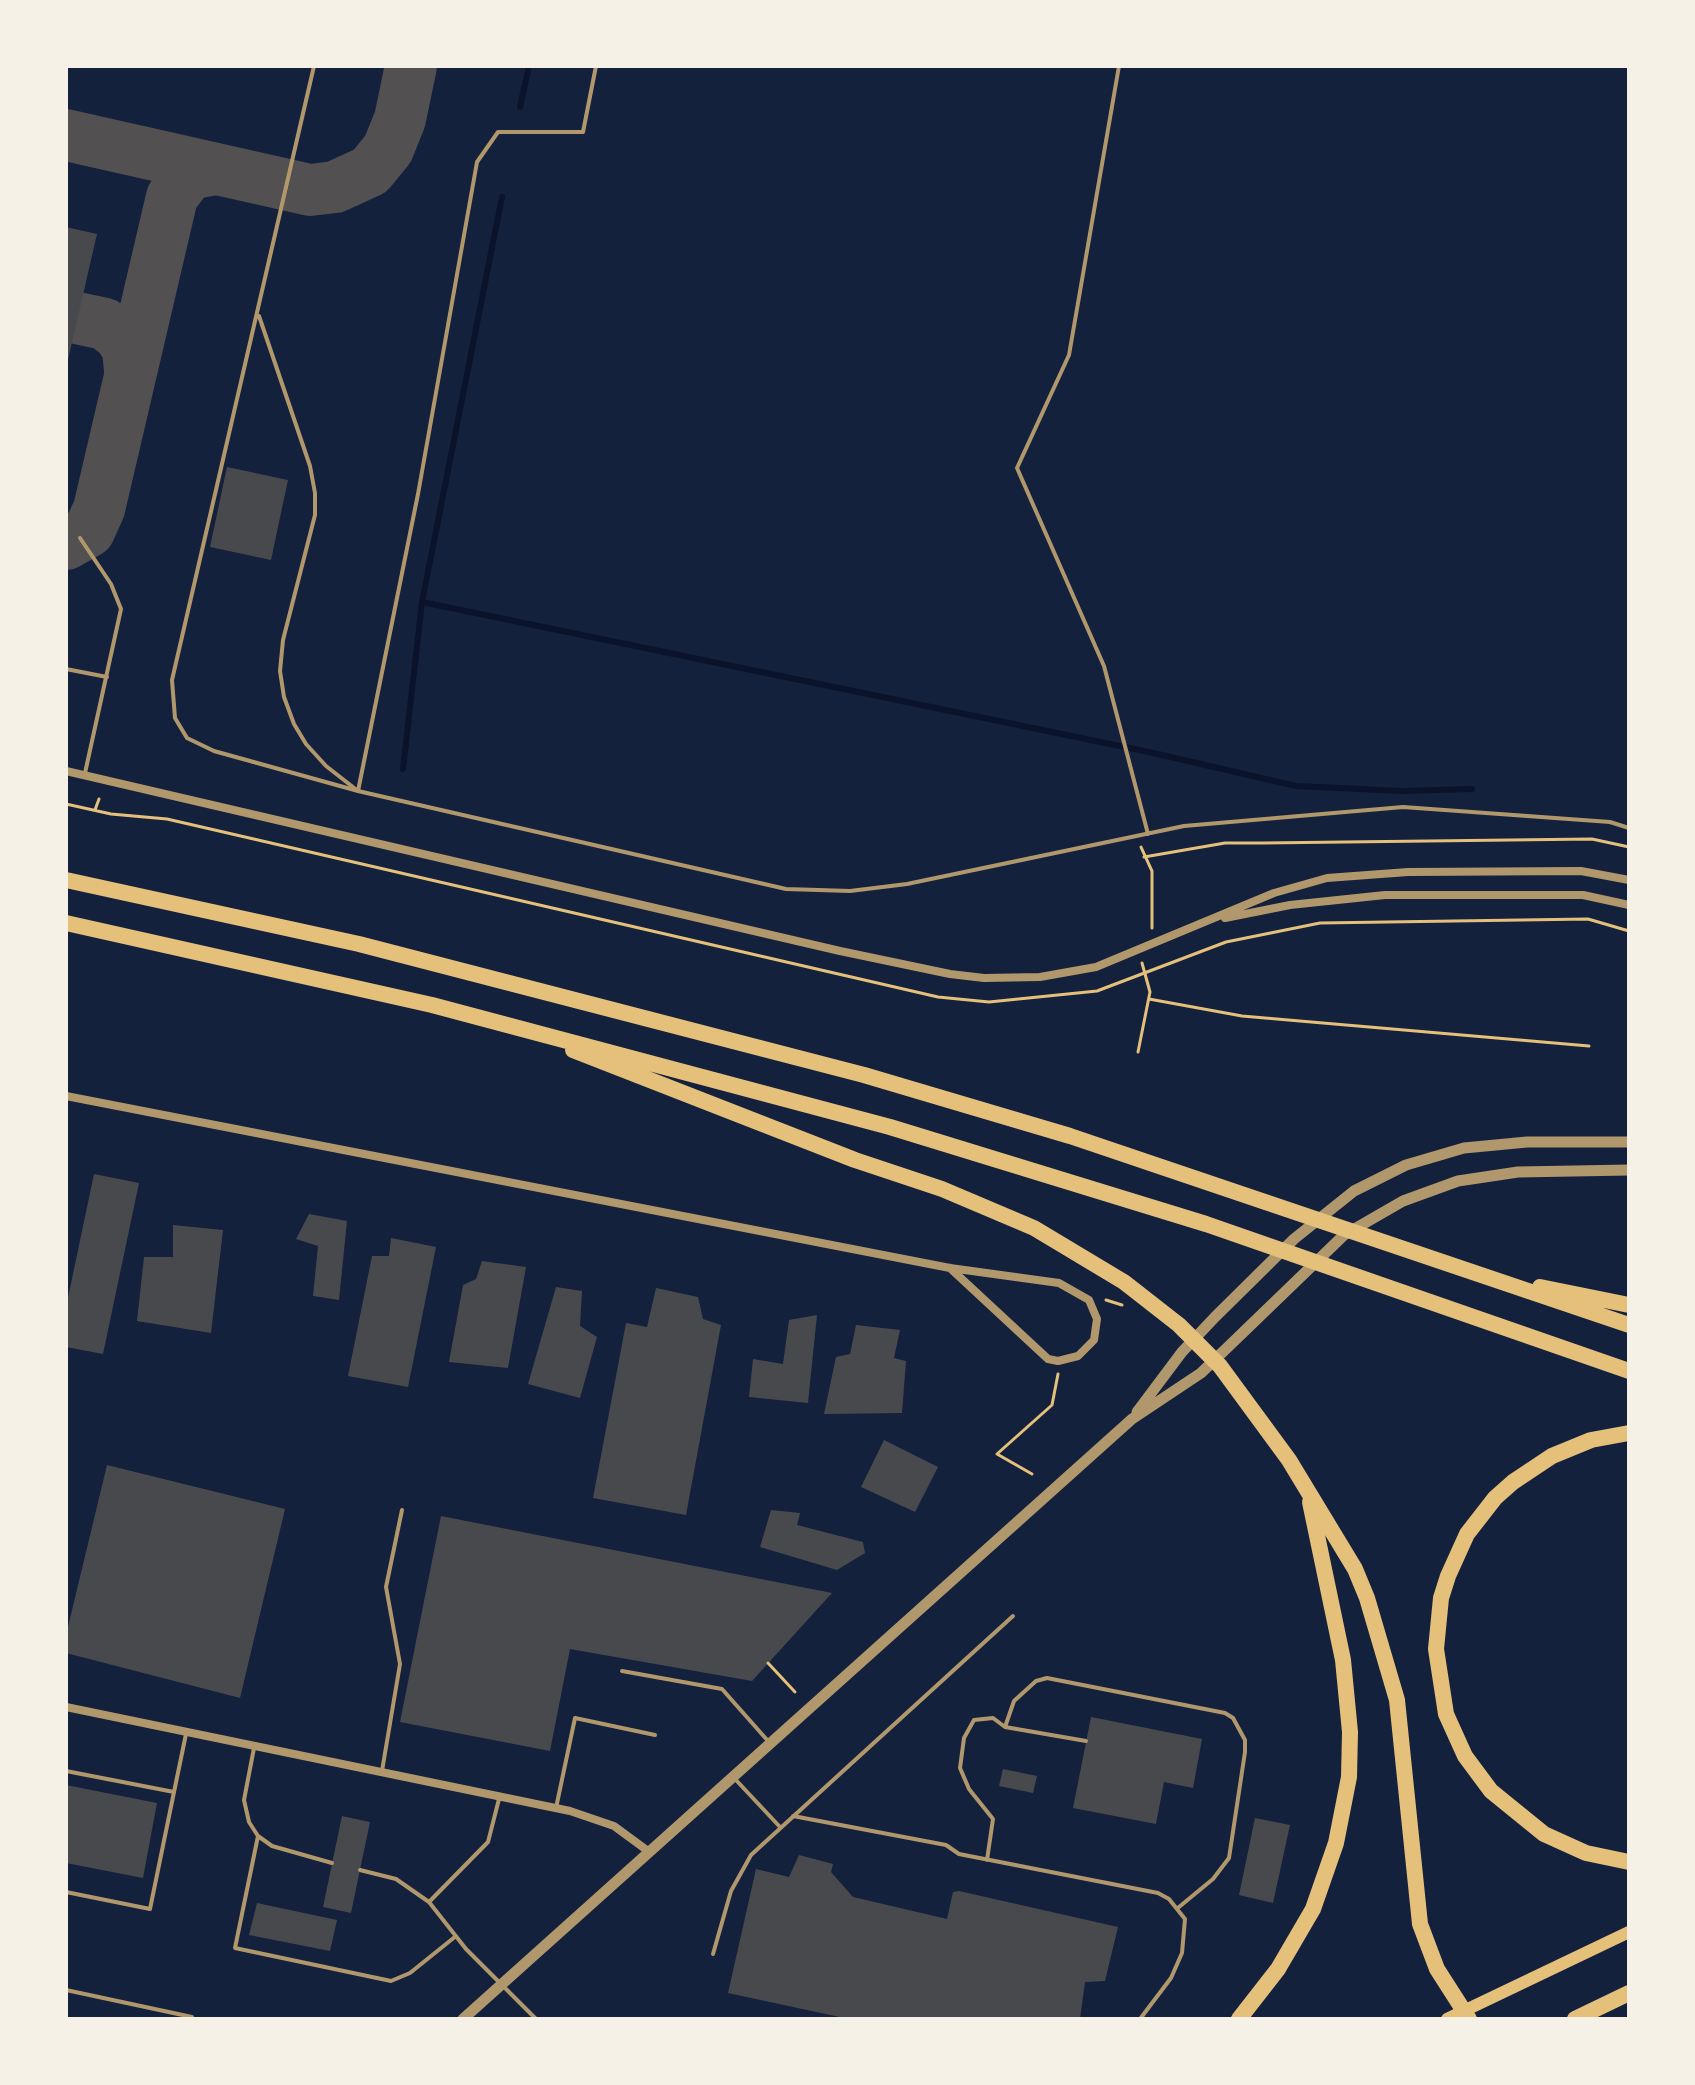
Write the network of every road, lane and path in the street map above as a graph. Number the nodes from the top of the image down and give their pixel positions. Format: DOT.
graph roads {
  1 [pos="314,66"];
  2 [pos="596,66"];
  3 [pos="1119,66"];
  4 [pos="258,313"];
  5 [pos="80,538"];
  6 [pos="66,669"];
  7 [pos="107,677"];
  8 [pos="66,771"];
  9 [pos="84,776"];
  10 [pos="358,791"];
  11 [pos="99,799"];
  12 [pos="66,804"];
  13 [pos="95,810"];
  14 [pos="1629,828"];
  15 [pos="1148,834"];
  16 [pos="1139,838"];
  17 [pos="1629,847"];
  18 [pos="1144,857"];
  19 [pos="66,880"];
  20 [pos="1629,880"];
  21 [pos="1629,905"];
  22 [pos="66,923"];
  23 [pos="1205,923"];
  24 [pos="1629,931"];
  25 [pos="1158,943"];
  26 [pos="1138,952"];
  27 [pos="1146,974"];
  28 [pos="1149,999"];
  29 [pos="507,1024"];
  30 [pos="1589,1046"];
  31 [pos="1138,1052"];
  32 [pos="66,1096"];
  33 [pos="1629,1142"];
  34 [pos="1629,1170"];
  35 [pos="950,1268"];
  36 [pos="1480,1274"];
  37 [pos="1139,1303"];
  38 [pos="1629,1305"];
  39 [pos="1107,1307"];
  40 [pos="1629,1325"];
  41 [pos="1629,1371"];
  42 [pos="1058,1374"];
  43 [pos="1132,1419"];
  44 [pos="1629,1433"];
  45 [pos="1032,1474"];
  46 [pos="1307,1489"];
  47 [pos="402,1510"];
  48 [pos="1013,1616"];
  49 [pos="768,1663"];
  50 [pos="622,1671"];
  51 [pos="795,1692"];
  52 [pos="66,1707"];
  53 [pos="1005,1727"];
  54 [pos="187,1732"];
  55 [pos="655,1735"];
  56 [pos="1086,1741"];
  57 [pos="770,1743"];
  58 [pos="255,1745"];
  59 [pos="66,1771"];
  60 [pos="382,1771"];
  61 [pos="733,1776"];
  62 [pos="174,1792"];
  63 [pos="500,1796"];
  64 [pos="556,1808"];
  65 [pos="793,1816"];
  66 [pos="780,1827"];
  67 [pos="258,1836"];
  68 [pos="648,1851"];
  69 [pos="987,1860"];
  70 [pos="1629,1862"];
  71 [pos="332,1863"];
  72 [pos="360,1870"];
  73 [pos="66,1892"];
  74 [pos="429,1902"];
  75 [pos="1179,1907"];
  76 [pos="1629,1932"];
  77 [pos="456,1936"];
  78 [pos="713,1954"];
  79 [pos="502,1984"];
  80 [pos="66,1990"];
  81 [pos="1629,1993"];
  82 [pos="192,2018"];
  83 [pos="203,2019"];
  84 [pos="463,2019"];
  85 [pos="536,2019"];
  86 [pos="1140,2019"];
  87 [pos="1239,2019"];
  88 [pos="1447,2019"];
  89 [pos="1469,2019"];
  90 [pos="1575,2019"];
  1 -- 4 [label="lane"];
  2 -- 10 [label="lane"];
  3 -- 15 [label="lane"];
  4 -- 10 [label="lane"];
  4 -- 10 [label="lane"];
  5 -- 7 [label="lane"];
  6 -- 7 [label="lane"];
  7 -- 9 [label="lane"];
  8 -- 9 [label="street"];
  9 -- 26 [label="street"];
  10 -- 16 [label="lane"];
  11 -- 13 [label="path"];
  12 -- 13 [label="path"];
  13 -- 27 [label="path"];
  14 -- 15 [label="lane"];
  15 -- 16 [label="lane"];
  16 -- 18 [label="path"];
  17 -- 18 [label="path"];
  18 -- 25 [label="path"];
  19 -- 36 [label="highway"];
  20 -- 23 [label="street"];
  21 -- 23 [label="street"];
  22 -- 29 [label="highway"];
  23 -- 25 [label="street"];
  24 -- 27 [label="path"];
  25 -- 26 [label="street"];
  26 -- 27 [label="path"];
  27 -- 28 [label="path"];
  28 -- 30 [label="path"];
  28 -- 31 [label="path"];
  29 -- 37 [label="highway"];
  29 -- 41 [label="highway"];
  32 -- 35 [label="street"];
  33 -- 43 [label="street"];
  34 -- 43 [label="street"];
  35 -- 35 [label="street"];
  36 -- 38 [label="highway"];
  36 -- 40 [label="highway"];
  37 -- 39 [label="path"];
  37 -- 46 [label="highway"];
  42 -- 45 [label="path"];
  43 -- 57 [label="street"];
  44 -- 70 [label="highway"];
  46 -- 87 [label="highway"];
  46 -- 89 [label="highway"];
  47 -- 60 [label="lane"];
  48 -- 65 [label="lane"];
  49 -- 51 [label="path"];
  50 -- 57 [label="lane"];
  52 -- 54 [label="street"];
  53 -- 56 [label="lane"];
  53 -- 69 [label="lane"];
  53 -- 75 [label="lane"];
  54 -- 58 [label="street"];
  54 -- 62 [label="lane"];
  55 -- 64 [label="lane"];
  57 -- 61 [label="street"];
  58 -- 60 [label="street"];
  58 -- 67 [label="lane"];
  59 -- 62 [label="lane"];
  60 -- 63 [label="street"];
  61 -- 66 [label="lane"];
  61 -- 68 [label="street"];
  62 -- 73 [label="lane"];
  63 -- 64 [label="street"];
  63 -- 74 [label="lane"];
  64 -- 68 [label="street"];
  65 -- 66 [label="lane"];
  65 -- 69 [label="lane"];
  66 -- 78 [label="lane"];
  67 -- 71 [label="lane"];
  67 -- 77 [label="lane"];
  68 -- 79 [label="street"];
  69 -- 75 [label="lane"];
  72 -- 74 [label="lane"];
  74 -- 77 [label="lane"];
  75 -- 86 [label="lane"];
  76 -- 88 [label="main road"];
  77 -- 79 [label="lane"];
  79 -- 84 [label="street"];
  79 -- 85 [label="lane"];
  80 -- 82 [label="lane"];
  81 -- 90 [label="highway"];
  82 -- 83 [label="lane"];
}
